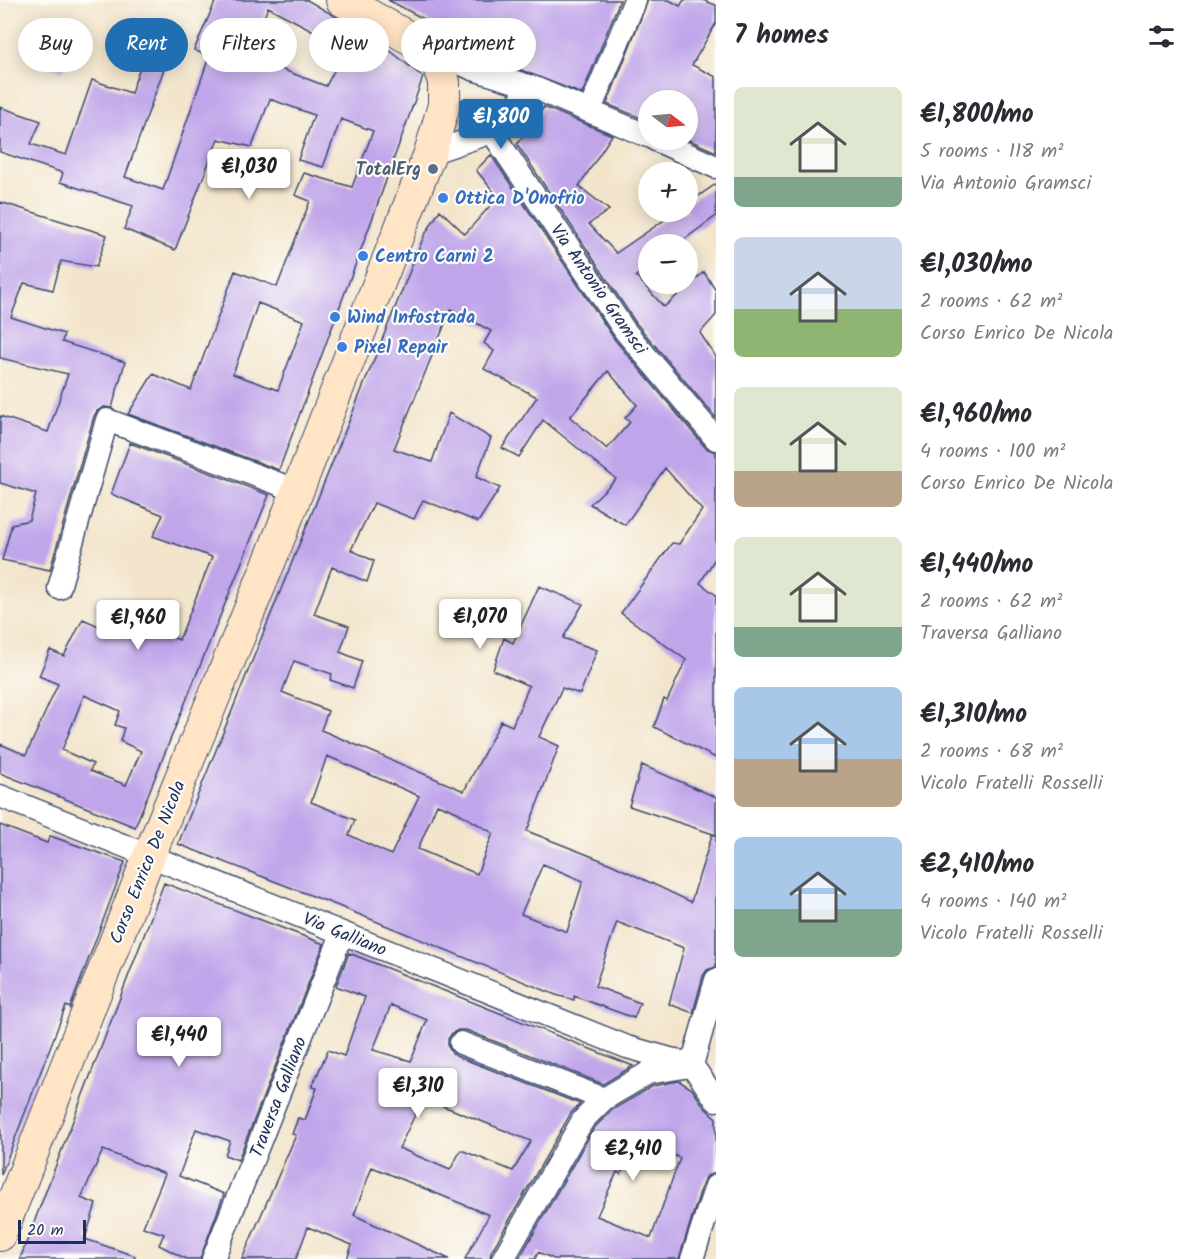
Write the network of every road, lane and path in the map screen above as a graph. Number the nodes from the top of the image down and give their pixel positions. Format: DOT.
graph roads {
  1 [pos="342,0"];
  2 [pos="635,0"];
  3 [pos="401,33"];
  4 [pos="441,72"];
  5 [pos="483,72"];
  6 [pos="532,87"];
  7 [pos="590,110"];
  8 [pos="492,132"];
  9 [pos="638,132"];
  10 [pos="678,150"];
  11 [pos="430,153"];
  12 [pos="716,167"];
  13 [pos="716,439"];
  14 [pos="298,491"];
  15 [pos="60,588"];
  16 [pos="0,796"];
  17 [pos="149,856"];
  18 [pos="342,934"];
  19 [pos="716,980"];
  20 [pos="461,1043"];
  21 [pos="692,1065"];
  22 [pos="604,1099"];
  23 [pos="716,1100"];
  24 [pos="716,1186"];
  25 [pos="0,1235"];
  26 [pos="213,1259"];
  27 [pos="503,1259"];
  28 [pos="692,1259"];
  1 -- 3 [label="street"];
  2 -- 7 [label="street"];
  4 -- 11 [label="street, Corso Enrico De Nicola"];
  5 -- 6 [label="street"];
  6 -- 7 [label="street"];
  6 -- 8 [label="street"];
  7 -- 9 [label="street"];
  8 -- 11 [label="street"];
  8 -- 13 [label="street, Via Antonio Gramsci"];
  10 -- 12 [label="street"];
  11 -- 14 [label="street, Corso Enrico De Nicola"];
  14 -- 15 [label="street"];
  14 -- 17 [label="street, Corso Enrico De Nicola"];
  16 -- 17 [label="street, Via Galliano"];
  17 -- 18 [label="street, Via Galliano"];
  17 -- 25 [label="street, Corso Enrico De Nicola"];
  18 -- 21 [label="street, Via Galliano"];
  18 -- 26 [label="street, Traversa Galliano"];
  19 -- 21 [label="street"];
  20 -- 22 [label="street"];
  21 -- 22 [label="street"];
  21 -- 23 [label="street"];
  22 -- 27 [label="street"];
  24 -- 28 [label="street"];
}
